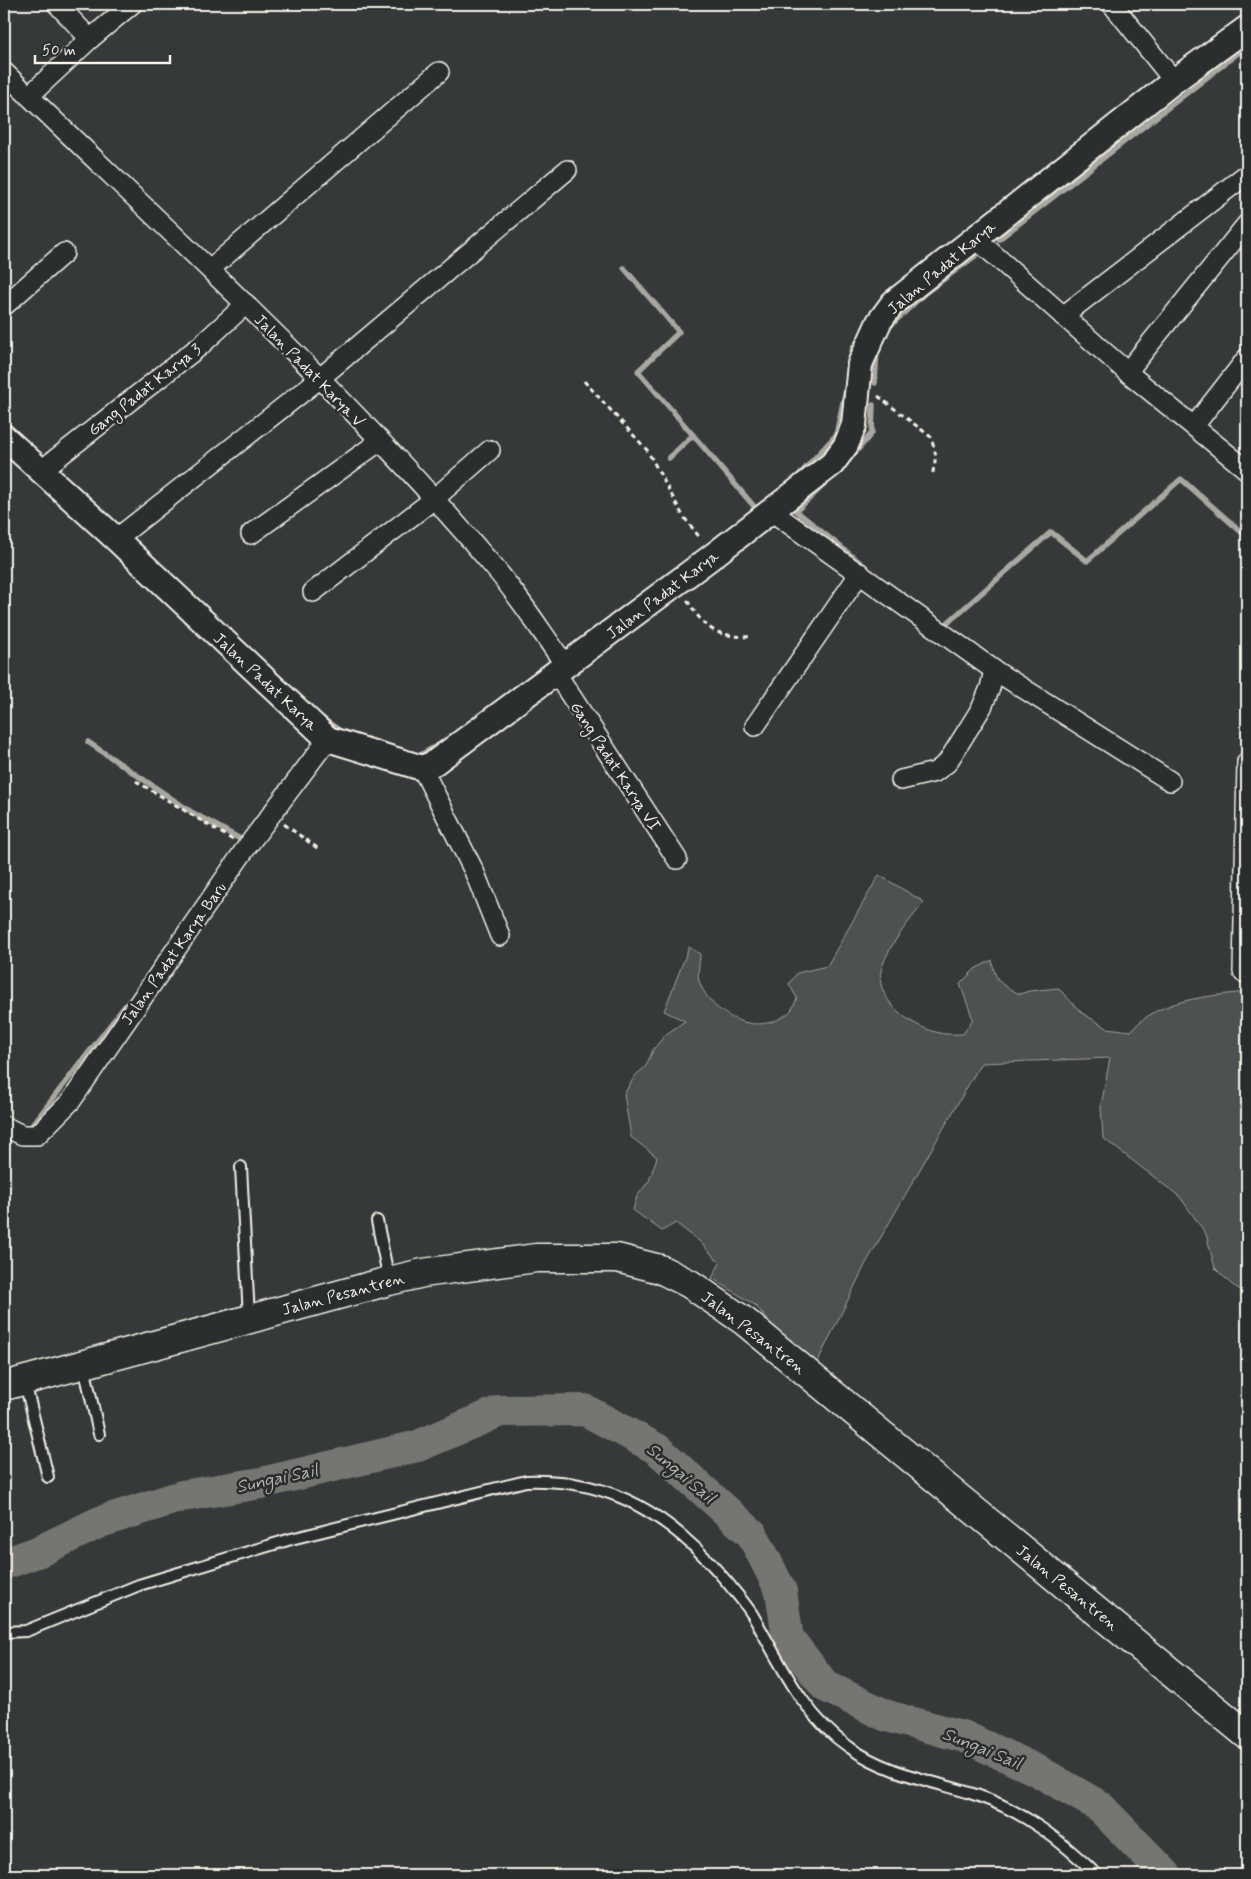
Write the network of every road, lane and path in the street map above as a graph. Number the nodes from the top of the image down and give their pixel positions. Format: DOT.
graph roads {
  1 [pos="57,4"];
  2 [pos="132,4"];
  3 [pos="1112,4"];
  4 [pos="1247,28"];
  5 [pos="90,39"];
  6 [pos="4,72"];
  7 [pos="438,72"];
  8 [pos="1174,81"];
  9 [pos="29,96"];
  10 [pos="567,170"];
  11 [pos="1247,174"];
  12 [pos="1247,224"];
  13 [pos="975,238"];
  14 [pos="64,253"];
  15 [pos="210,269"];
  16 [pos="246,304"];
  17 [pos="4,306"];
  18 [pos="1063,316"];
  19 [pos="1247,358"];
  20 [pos="1127,372"];
  21 [pos="320,379"];
  22 [pos="584,381"];
  23 [pos="859,382"];
  24 [pos="1194,426"];
  25 [pos="4,437"];
  26 [pos="380,441"];
  27 [pos="490,450"];
  28 [pos="1247,470"];
  29 [pos="39,472"];
  30 [pos="932,477"];
  31 [pos="434,499"];
  32 [pos="771,511"];
  33 [pos="251,534"];
  34 [pos="116,539"];
  35 [pos="710,558"];
  36 [pos="860,573"];
  37 [pos="677,582"];
  38 [pos="313,592"];
  39 [pos="753,637"];
  40 [pos="561,670"];
  41 [pos="994,670"];
  42 [pos="755,726"];
  43 [pos="328,739"];
  44 [pos="1247,762"];
  45 [pos="422,768"];
  46 [pos="900,780"];
  47 [pos="136,781"];
  48 [pos="1170,782"];
  49 [pos="271,814"];
  50 [pos="246,848"];
  51 [pos="320,850"];
  52 [pos="1246,852"];
  53 [pos="676,859"];
  54 [pos="500,936"];
  55 [pos="1244,972"];
  56 [pos="4,1126"];
  57 [pos="242,1167"];
  58 [pos="377,1222"];
  59 [pos="389,1281"];
  60 [pos="249,1318"];
  61 [pos="84,1366"];
  62 [pos="14,1384"];
  63 [pos="98,1434"];
  64 [pos="48,1477"];
  65 [pos="4,1632"];
  66 [pos="1247,1734"];
  67 [pos="1097,1875"];
  1 -- 5 [label="street"];
  2 -- 5 [label="street"];
  3 -- 8 [label="street"];
  4 -- 8 [label="street, Jalan Padat Karya"];
  5 -- 9 [label="street"];
  6 -- 9 [label="street, Jalan Padat Karya V"];
  7 -- 15 [label="street"];
  8 -- 13 [label="street, Jalan Padat Karya"];
  9 -- 15 [label="street, Jalan Padat Karya V"];
  10 -- 21 [label="street"];
  11 -- 18 [label="street"];
  12 -- 20 [label="street"];
  13 -- 18 [label="street"];
  13 -- 23 [label="street, Jalan Padat Karya"];
  14 -- 17 [label="street"];
  15 -- 16 [label="street, Jalan Padat Karya V"];
  16 -- 21 [label="street, Jalan Padat Karya V"];
  16 -- 29 [label="street, Gang Padat Karya 3"];
  18 -- 20 [label="street"];
  19 -- 24 [label="street"];
  20 -- 24 [label="street"];
  21 -- 26 [label="street, Jalan Padat Karya V"];
  21 -- 34 [label="street"];
  22 -- 35 [label="path"];
  23 -- 30 [label="path"];
  23 -- 32 [label="street, Jalan Padat Karya"];
  24 -- 28 [label="street"];
  25 -- 29 [label="street, Jalan Padat Karya"];
  26 -- 31 [label="street, Jalan Padat Karya V"];
  26 -- 33 [label="street"];
  27 -- 31 [label="street"];
  29 -- 34 [label="street, Jalan Padat Karya"];
  31 -- 38 [label="street"];
  31 -- 40 [label="street, Jalan Padat Karya V"];
  32 -- 35 [label="street, Jalan Padat Karya"];
  32 -- 36 [label="street"];
  34 -- 43 [label="street, Jalan Padat Karya"];
  35 -- 37 [label="street, Jalan Padat Karya"];
  36 -- 41 [label="street"];
  36 -- 42 [label="street"];
  37 -- 39 [label="path"];
  37 -- 40 [label="street, Jalan Padat Karya"];
  40 -- 45 [label="street, Jalan Padat Karya"];
  40 -- 53 [label="street, Gang Padat Karya VI"];
  41 -- 46 [label="street"];
  41 -- 48 [label="street"];
  43 -- 45 [label="street, Jalan Padat Karya"];
  43 -- 49 [label="street, Jalan Padat Karya Baru"];
  44 -- 52 [label="street"];
  45 -- 54 [label="street"];
  47 -- 50 [label="path"];
  49 -- 50 [label="street, Jalan Padat Karya Baru"];
  49 -- 51 [label="path"];
  50 -- 56 [label="street, Jalan Padat Karya Baru"];
  52 -- 55 [label="street"];
  57 -- 60 [label="lane"];
  58 -- 59 [label="lane"];
  59 -- 60 [label="main road, Jalan Pesantren"];
  59 -- 66 [label="main road, Jalan Pesantren"];
  60 -- 61 [label="main road, Jalan Pesantren"];
  61 -- 62 [label="main road, Jalan Pesantren"];
  61 -- 63 [label="lane"];
  62 -- 64 [label="lane"];
  65 -- 67 [label="lane"];
}
